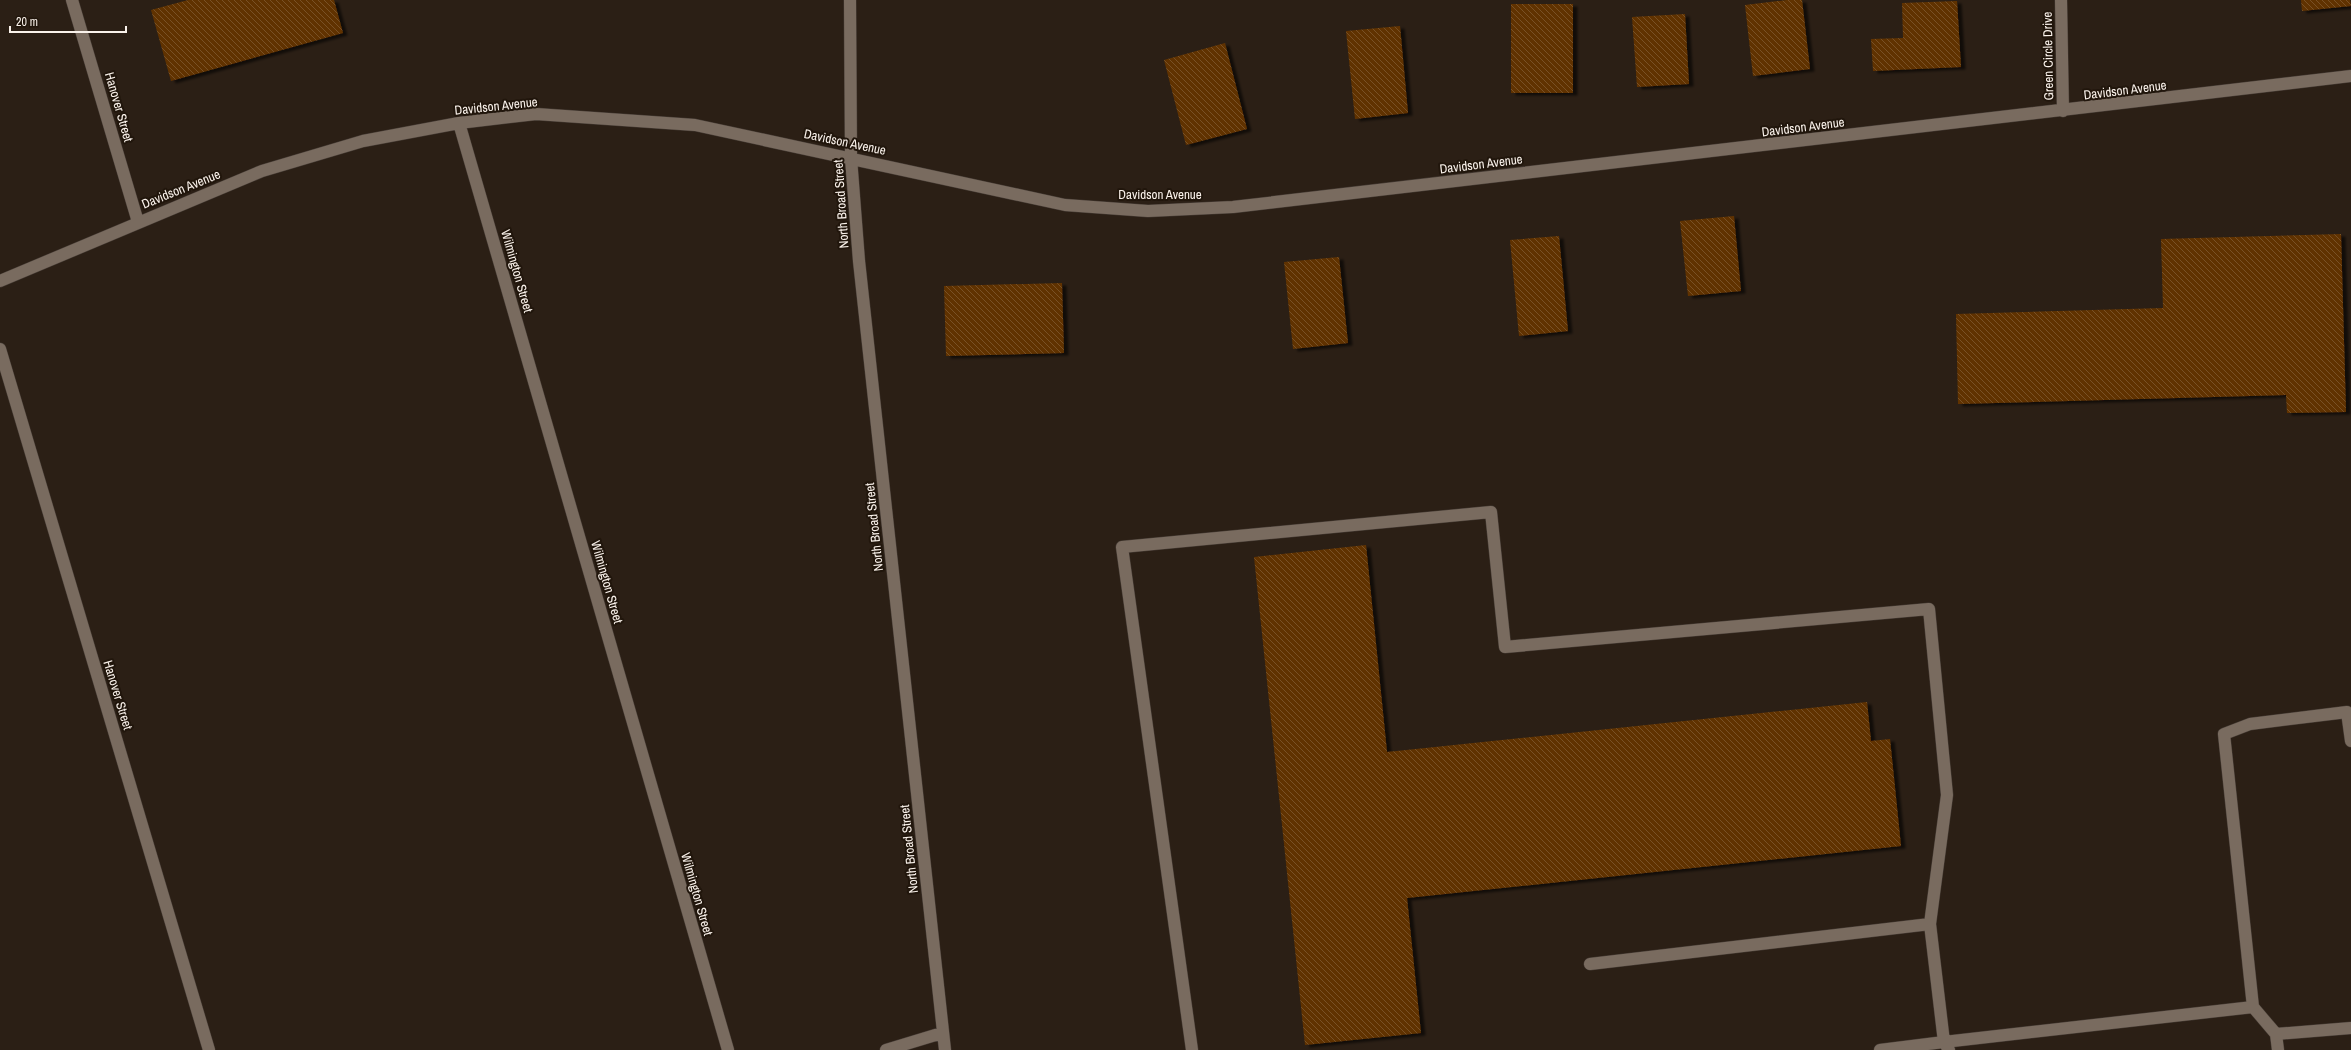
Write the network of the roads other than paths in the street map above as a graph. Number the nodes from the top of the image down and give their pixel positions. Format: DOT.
graph roads {
  1 [pos="72,0"];
  2 [pos="850,0"];
  3 [pos="2061,0"];
  4 [pos="2351,76"];
  5 [pos="2063,111"];
  6 [pos="459,123"];
  7 [pos="852,158"];
  8 [pos="138,222"];
  9 [pos="0,281"];
  10 [pos="0,348"];
  11 [pos="2351,741"];
  12 [pos="1930,924"];
  13 [pos="1590,964"];
  14 [pos="2253,1007"];
  15 [pos="2351,1028"];
  16 [pos="942,1033"];
  17 [pos="2276,1034"];
  18 [pos="1946,1046"];
  19 [pos="209,1050"];
  20 [pos="728,1050"];
  21 [pos="886,1050"];
  22 [pos="945,1050"];
  23 [pos="1192,1050"];
  24 [pos="1880,1050"];
  25 [pos="2278,1050"];
  1 -- 8 [label="street, Hanover Street"];
  2 -- 7 [label="street, North Broad Street"];
  3 -- 5 [label="street, Green Circle Drive"];
  4 -- 5 [label="street, Davidson Avenue"];
  5 -- 7 [label="street, Davidson Avenue"];
  6 -- 7 [label="street, Davidson Avenue"];
  6 -- 8 [label="street, Davidson Avenue"];
  6 -- 20 [label="street, Wilmington Street"];
  7 -- 16 [label="street, North Broad Street"];
  8 -- 9 [label="street, Davidson Avenue"];
  10 -- 19 [label="street, Hanover Street"];
  11 -- 14 [label="street"];
  12 -- 13 [label="street"];
  12 -- 18 [label="street"];
  12 -- 23 [label="street"];
  14 -- 17 [label="street"];
  14 -- 18 [label="street"];
  15 -- 17 [label="street"];
  16 -- 21 [label="street"];
  16 -- 22 [label="street, North Broad Street"];
  17 -- 25 [label="street"];
  18 -- 24 [label="street"];
}
